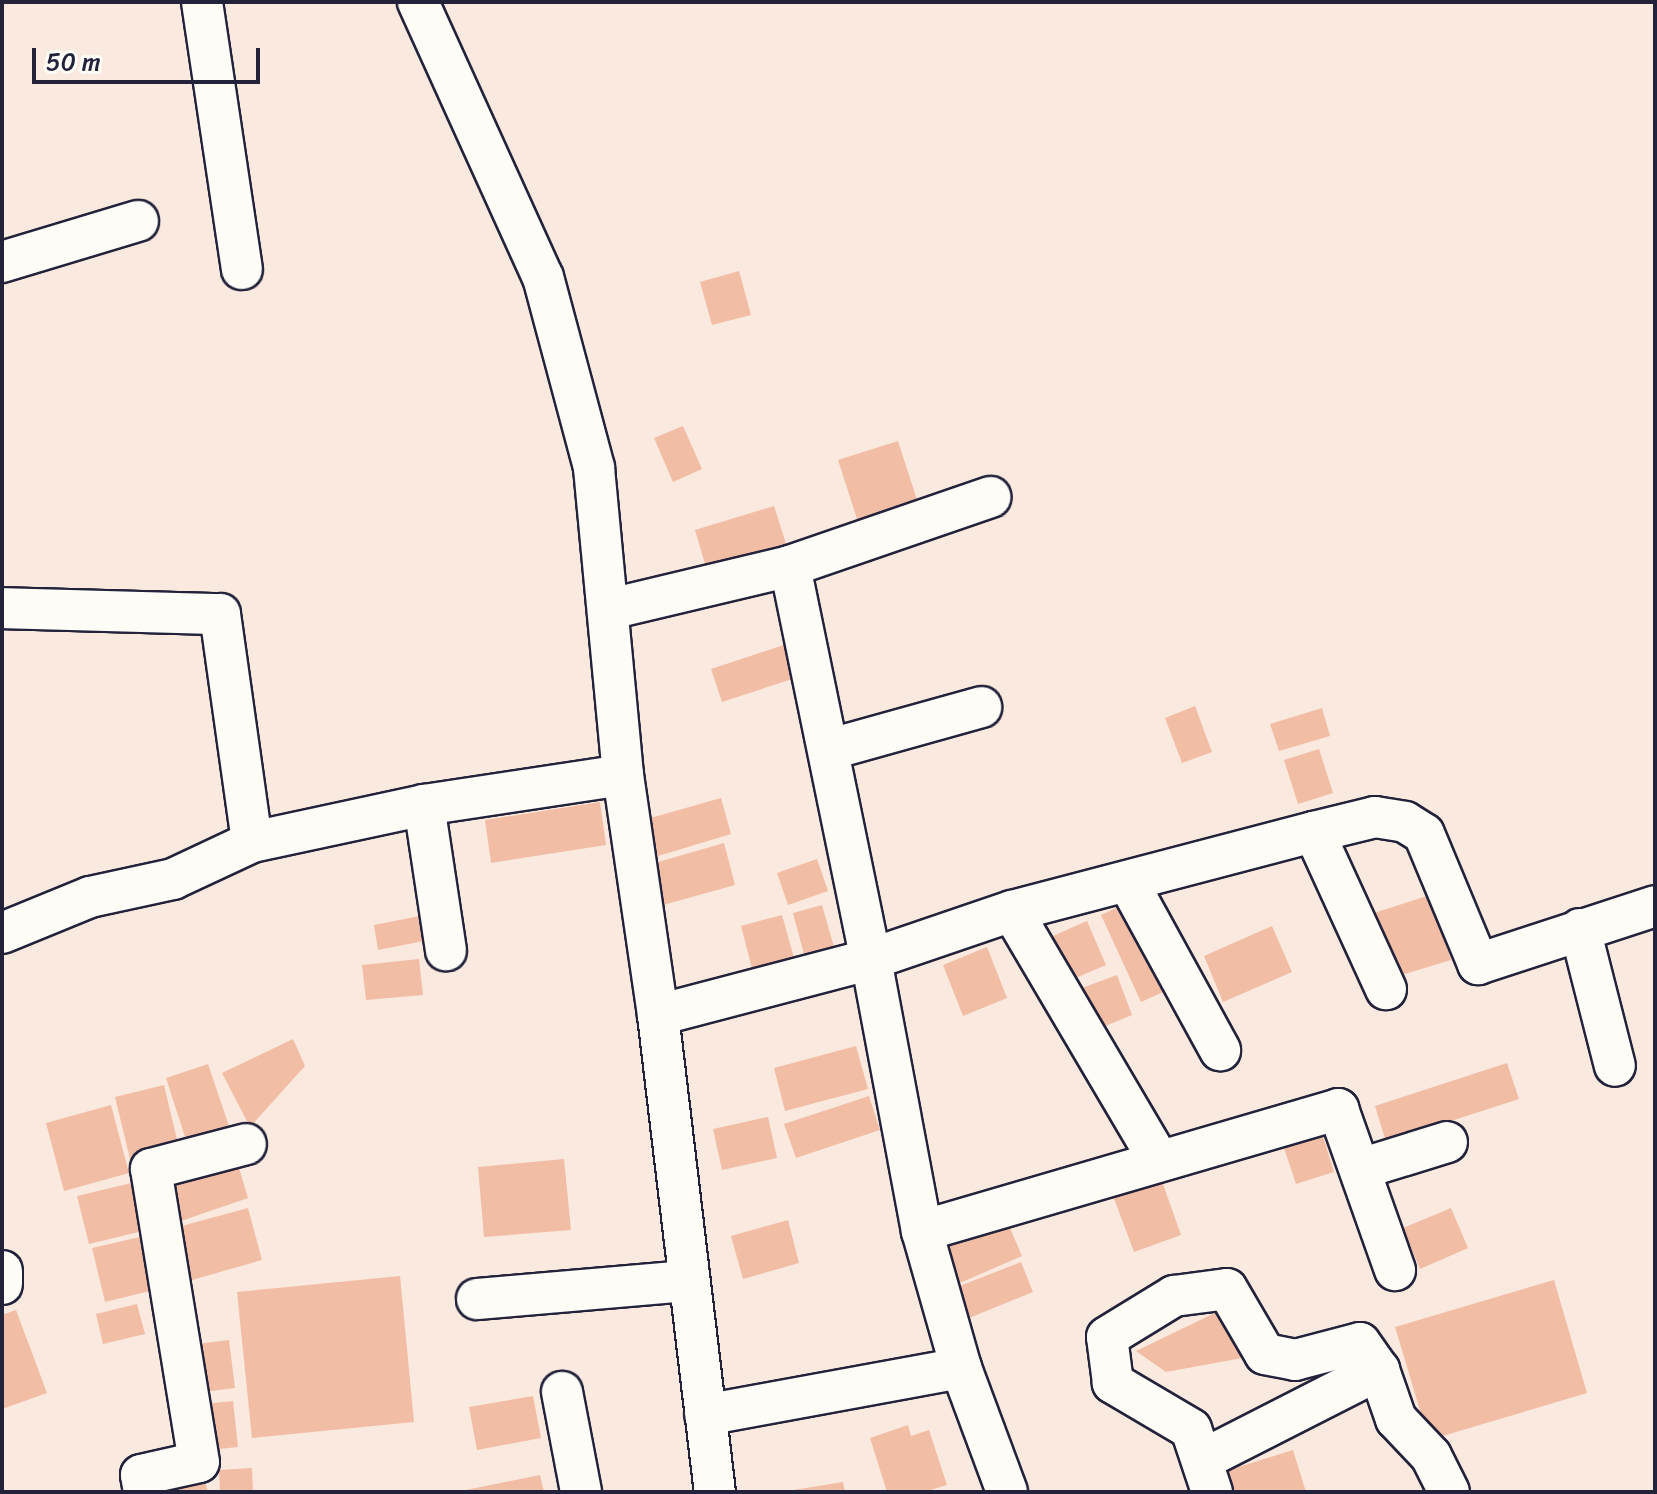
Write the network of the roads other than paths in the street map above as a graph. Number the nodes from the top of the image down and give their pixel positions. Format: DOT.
graph roads {
  1 [pos="202,2"];
  2 [pos="418,2"];
  3 [pos="138,221"];
  4 [pos="2,262"];
  5 [pos="242,269"];
  6 [pos="990,497"];
  7 [pos="790,566"];
  8 [pos="2,608"];
  9 [pos="610,609"];
  10 [pos="981,707"];
  11 [pos="831,749"];
  12 [pos="623,775"];
  13 [pos="424,805"];
  14 [pos="1314,832"];
  15 [pos="252,842"];
  16 [pos="1128,882"];
  17 [pos="1655,906"];
  18 [pos="1012,911"];
  19 [pos="1580,929"];
  20 [pos="2,933"];
  21 [pos="446,950"];
  22 [pos="871,959"];
  23 [pos="1386,989"];
  24 [pos="658,1015"];
  25 [pos="1220,1050"];
  26 [pos="1615,1066"];
  27 [pos="1447,1142"];
  28 [pos="246,1144"];
  29 [pos="1159,1161"];
  30 [pos="1360,1169"];
  31 [pos="922,1231"];
  32 [pos="1395,1270"];
  33 [pos="2,1271"];
  34 [pos="687,1281"];
  35 [pos="2,1284"];
  36 [pos="477,1299"];
  37 [pos="961,1368"];
  38 [pos="1379,1370"];
  39 [pos="562,1392"];
  40 [pos="705,1415"];
  41 [pos="1207,1476"];
  42 [pos="144,1492"];
  43 [pos="581,1492"];
  44 [pos="715,1492"];
  45 [pos="1007,1492"];
  46 [pos="1449,1492"];
  1 -- 5 [label="street"];
  2 -- 9 [label="street"];
  3 -- 4 [label="street"];
  6 -- 7 [label="street"];
  7 -- 9 [label="street"];
  7 -- 11 [label="street"];
  8 -- 15 [label="street"];
  9 -- 12 [label="street"];
  10 -- 11 [label="street"];
  11 -- 22 [label="street"];
  12 -- 13 [label="street"];
  12 -- 24 [label="street"];
  13 -- 15 [label="street"];
  13 -- 21 [label="street"];
  14 -- 16 [label="street"];
  14 -- 19 [label="street"];
  14 -- 23 [label="street"];
  15 -- 20 [label="street"];
  16 -- 18 [label="street"];
  16 -- 25 [label="street"];
  17 -- 19 [label="street"];
  18 -- 22 [label="street"];
  18 -- 29 [label="street"];
  19 -- 26 [label="street"];
  22 -- 24 [label="street"];
  22 -- 31 [label="street"];
  24 -- 34 [label="street"];
  27 -- 30 [label="street"];
  28 -- 42 [label="street"];
  29 -- 30 [label="street"];
  29 -- 31 [label="street"];
  30 -- 32 [label="street"];
  31 -- 37 [label="street"];
  33 -- 35 [label="street"];
  34 -- 36 [label="street"];
  34 -- 40 [label="street"];
  37 -- 40 [label="street"];
  37 -- 45 [label="street"];
  38 -- 41 [label="street"];
  38 -- 41 [label="street"];
  38 -- 46 [label="street"];
  39 -- 43 [label="street"];
  40 -- 44 [label="street"];
}
